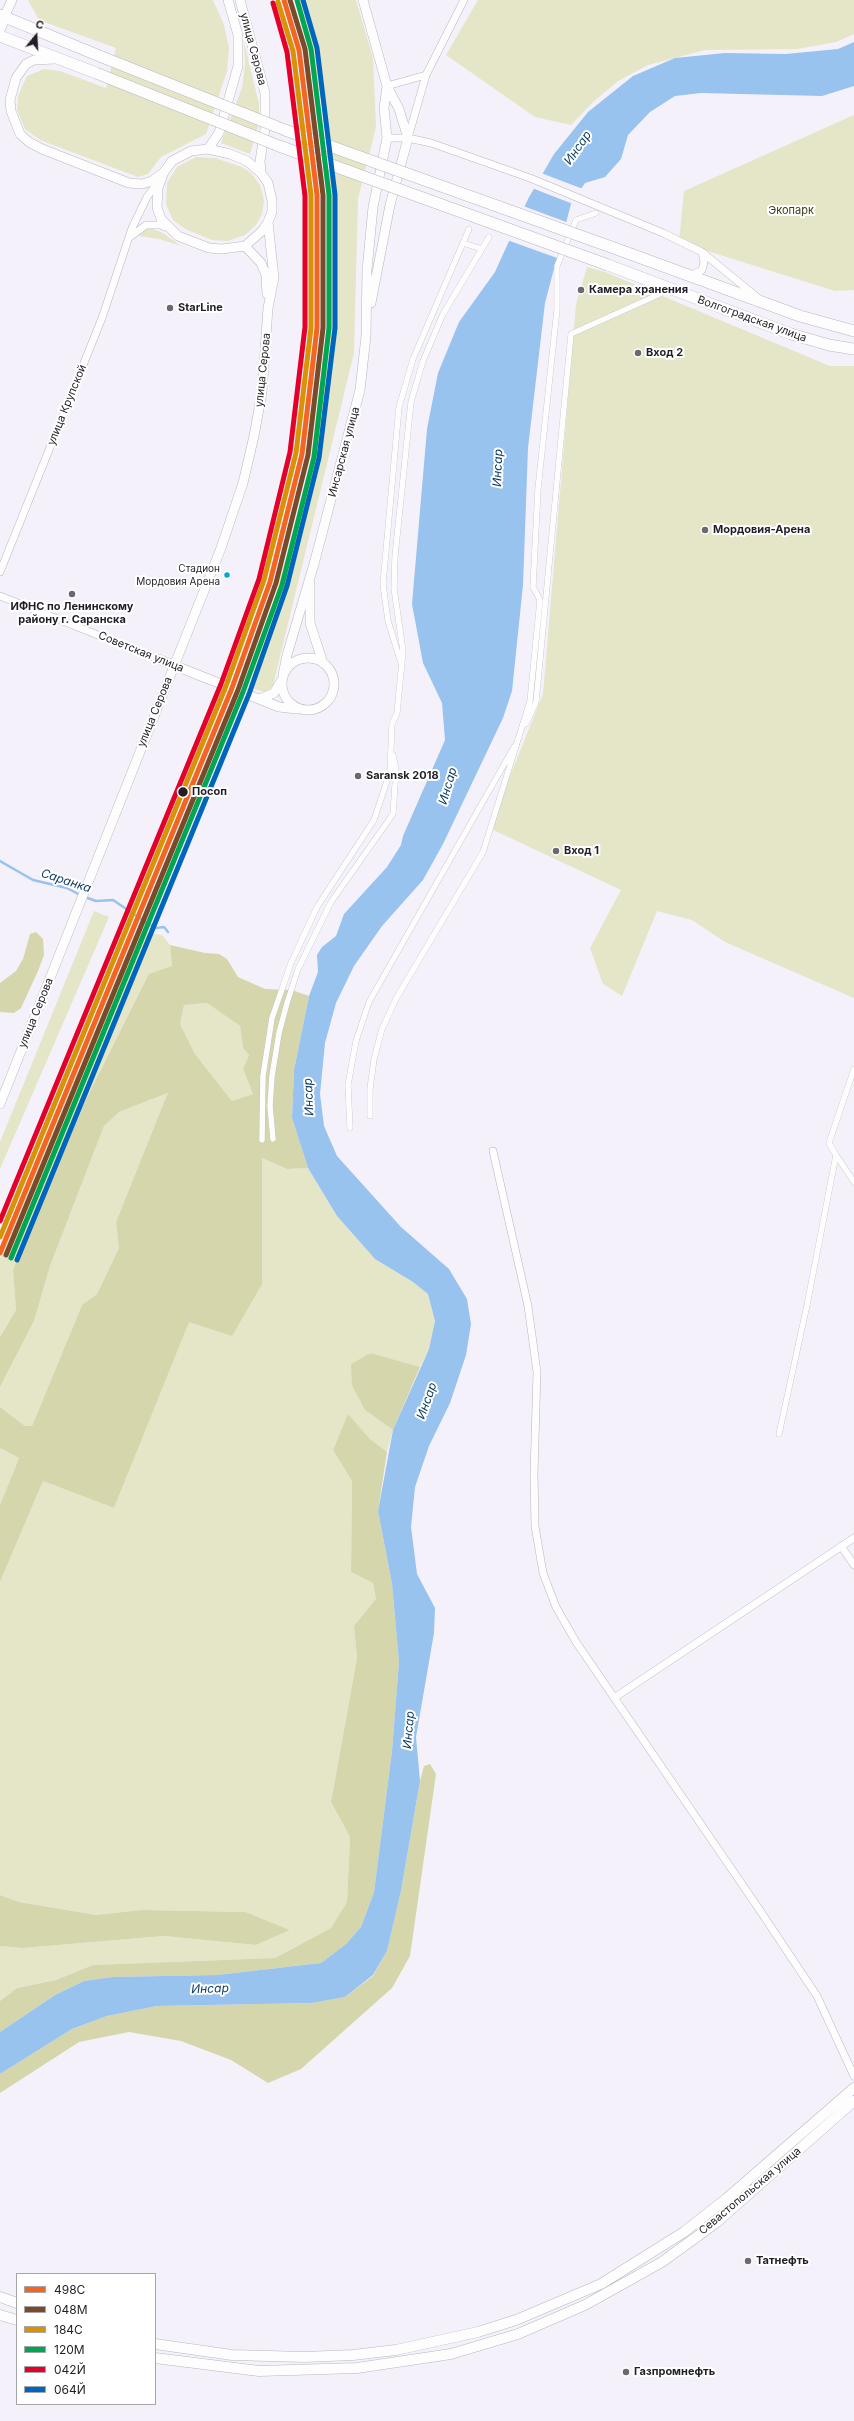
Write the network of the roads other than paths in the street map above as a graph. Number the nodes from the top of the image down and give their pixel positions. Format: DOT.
graph roads {
  1 [pos="12,0"];
  2 [pos="228,0"];
  3 [pos="240,0"];
  4 [pos="363,0"];
  5 [pos="464,0"];
  6 [pos="2,16"];
  7 [pos="0,28"];
  8 [pos="0,36"];
  9 [pos="59,59"];
  10 [pos="426,75"];
  11 [pos="387,86"];
  12 [pos="387,138"];
  13 [pos="408,138"];
  14 [pos="208,149"];
  15 [pos="261,173"];
  16 [pos="162,175"];
  17 [pos="596,213"];
  18 [pos="268,222"];
  19 [pos="168,228"];
  20 [pos="469,229"];
  21 [pos="130,237"];
  22 [pos="489,237"];
  23 [pos="463,243"];
  24 [pos="245,246"];
  25 [pos="482,249"];
  26 [pos="702,252"];
  27 [pos="692,275"];
  28 [pos="660,294"];
  29 [pos="762,301"];
  30 [pos="268,308"];
  31 [pos="366,324"];
  32 [pos="854,331"];
  33 [pos="854,349"];
  34 [pos="0,572"];
  35 [pos="310,577"];
  36 [pos="0,596"];
  37 [pos="158,659"];
  38 [pos="323,663"];
  39 [pos="174,666"];
  40 [pos="402,666"];
  41 [pos="282,678"];
  42 [pos="260,699"];
  43 [pos="300,710"];
  44 [pos="520,737"];
  45 [pos="391,742"];
  46 [pos="854,1069"];
  47 [pos="0,1104"];
  48 [pos="370,1116"];
  49 [pos="350,1128"];
  50 [pos="273,1139"];
  51 [pos="262,1140"];
  52 [pos="494,1151"];
  53 [pos="836,1155"];
  54 [pos="854,1182"];
  55 [pos="779,1434"];
  56 [pos="854,1538"];
  57 [pos="841,1546"];
  58 [pos="854,1565"];
  59 [pos="614,1698"];
  60 [pos="854,2076"];
  61 [pos="854,2088"];
  62 [pos="854,2101"];
  63 [pos="0,2297"];
  64 [pos="16,2303"];
  65 [pos="0,2315"];
  66 [pos="16,2320"];
  67 [pos="156,2344"];
  68 [pos="156,2358"];
  1 -- 6 [label="street"];
  2 -- 14 [label="street"];
  3 -- 15 [label="street, улица Серова"];
  4 -- 11 [label="street, Инсарская улица"];
  5 -- 10 [label="street"];
  6 -- 7 [label="main road"];
  6 -- 27 [label="main road, Волгоградская улица, bridge"];
  8 -- 9 [label="main road, Волгоградская улица"];
  9 -- 16 [label="street"];
  9 -- 33 [label="main road, Волгоградская улица, bridge"];
  10 -- 11 [label="street"];
  10 -- 13 [label="street"];
  11 -- 12 [label="street, Инсарская улица"];
  11 -- 13 [label="street, Инсарская улица"];
  12 -- 13 [label="street"];
  12 -- 31 [label="street, Инсарская улица"];
  13 -- 26 [label="street"];
  13 -- 31 [label="street, Инсарская улица"];
  14 -- 15 [label="street"];
  14 -- 16 [label="street"];
  15 -- 18 [label="street, улица Серова"];
  16 -- 19 [label="street"];
  16 -- 21 [label="street, улица Крупской"];
  17 -- 44 [label="street"];
  18 -- 24 [label="street"];
  18 -- 30 [label="street, улица Серова"];
  19 -- 21 [label="street"];
  19 -- 24 [label="street"];
  20 -- 23 [label="street"];
  21 -- 34 [label="street, улица Крупской"];
  22 -- 25 [label="street"];
  23 -- 25 [label="street"];
  23 -- 40 [label="street"];
  24 -- 30 [label="street, улица Серова"];
  25 -- 40 [label="street"];
  26 -- 27 [label="street"];
  26 -- 29 [label="street"];
  27 -- 29 [label="main road, Волгоградская улица"];
  28 -- 44 [label="street"];
  29 -- 32 [label="main road, Волгоградская улица"];
  30 -- 39 [label="street, улица Серова"];
  31 -- 35 [label="street, Инсарская улица"];
  35 -- 38 [label="street, Инсарская улица"];
  35 -- 41 [label="street, Инсарская улица"];
  36 -- 37 [label="street, Советская улица"];
  37 -- 39 [label="street, Советская улица"];
  38 -- 41 [label="street"];
  38 -- 43 [label="street"];
  39 -- 42 [label="street, Советская улица"];
  39 -- 47 [label="street, улица Серова"];
  40 -- 45 [label="street"];
  41 -- 42 [label="street"];
  41 -- 43 [label="street"];
  42 -- 43 [label="street, Советская улица"];
  44 -- 48 [label="street"];
  44 -- 49 [label="street"];
  45 -- 50 [label="street"];
  45 -- 51 [label="street"];
  46 -- 53 [label="street"];
  52 -- 59 [label="street"];
  53 -- 54 [label="street"];
  53 -- 55 [label="street"];
  56 -- 57 [label="street"];
  57 -- 58 [label="street"];
  57 -- 59 [label="street"];
  59 -- 60 [label="street"];
  61 -- 67 [label="main road, Севастопольская улица"];
  62 -- 68 [label="main road, Севастопольская улица"];
  63 -- 64 [label="main road"];
  65 -- 66 [label="main road"];
}
